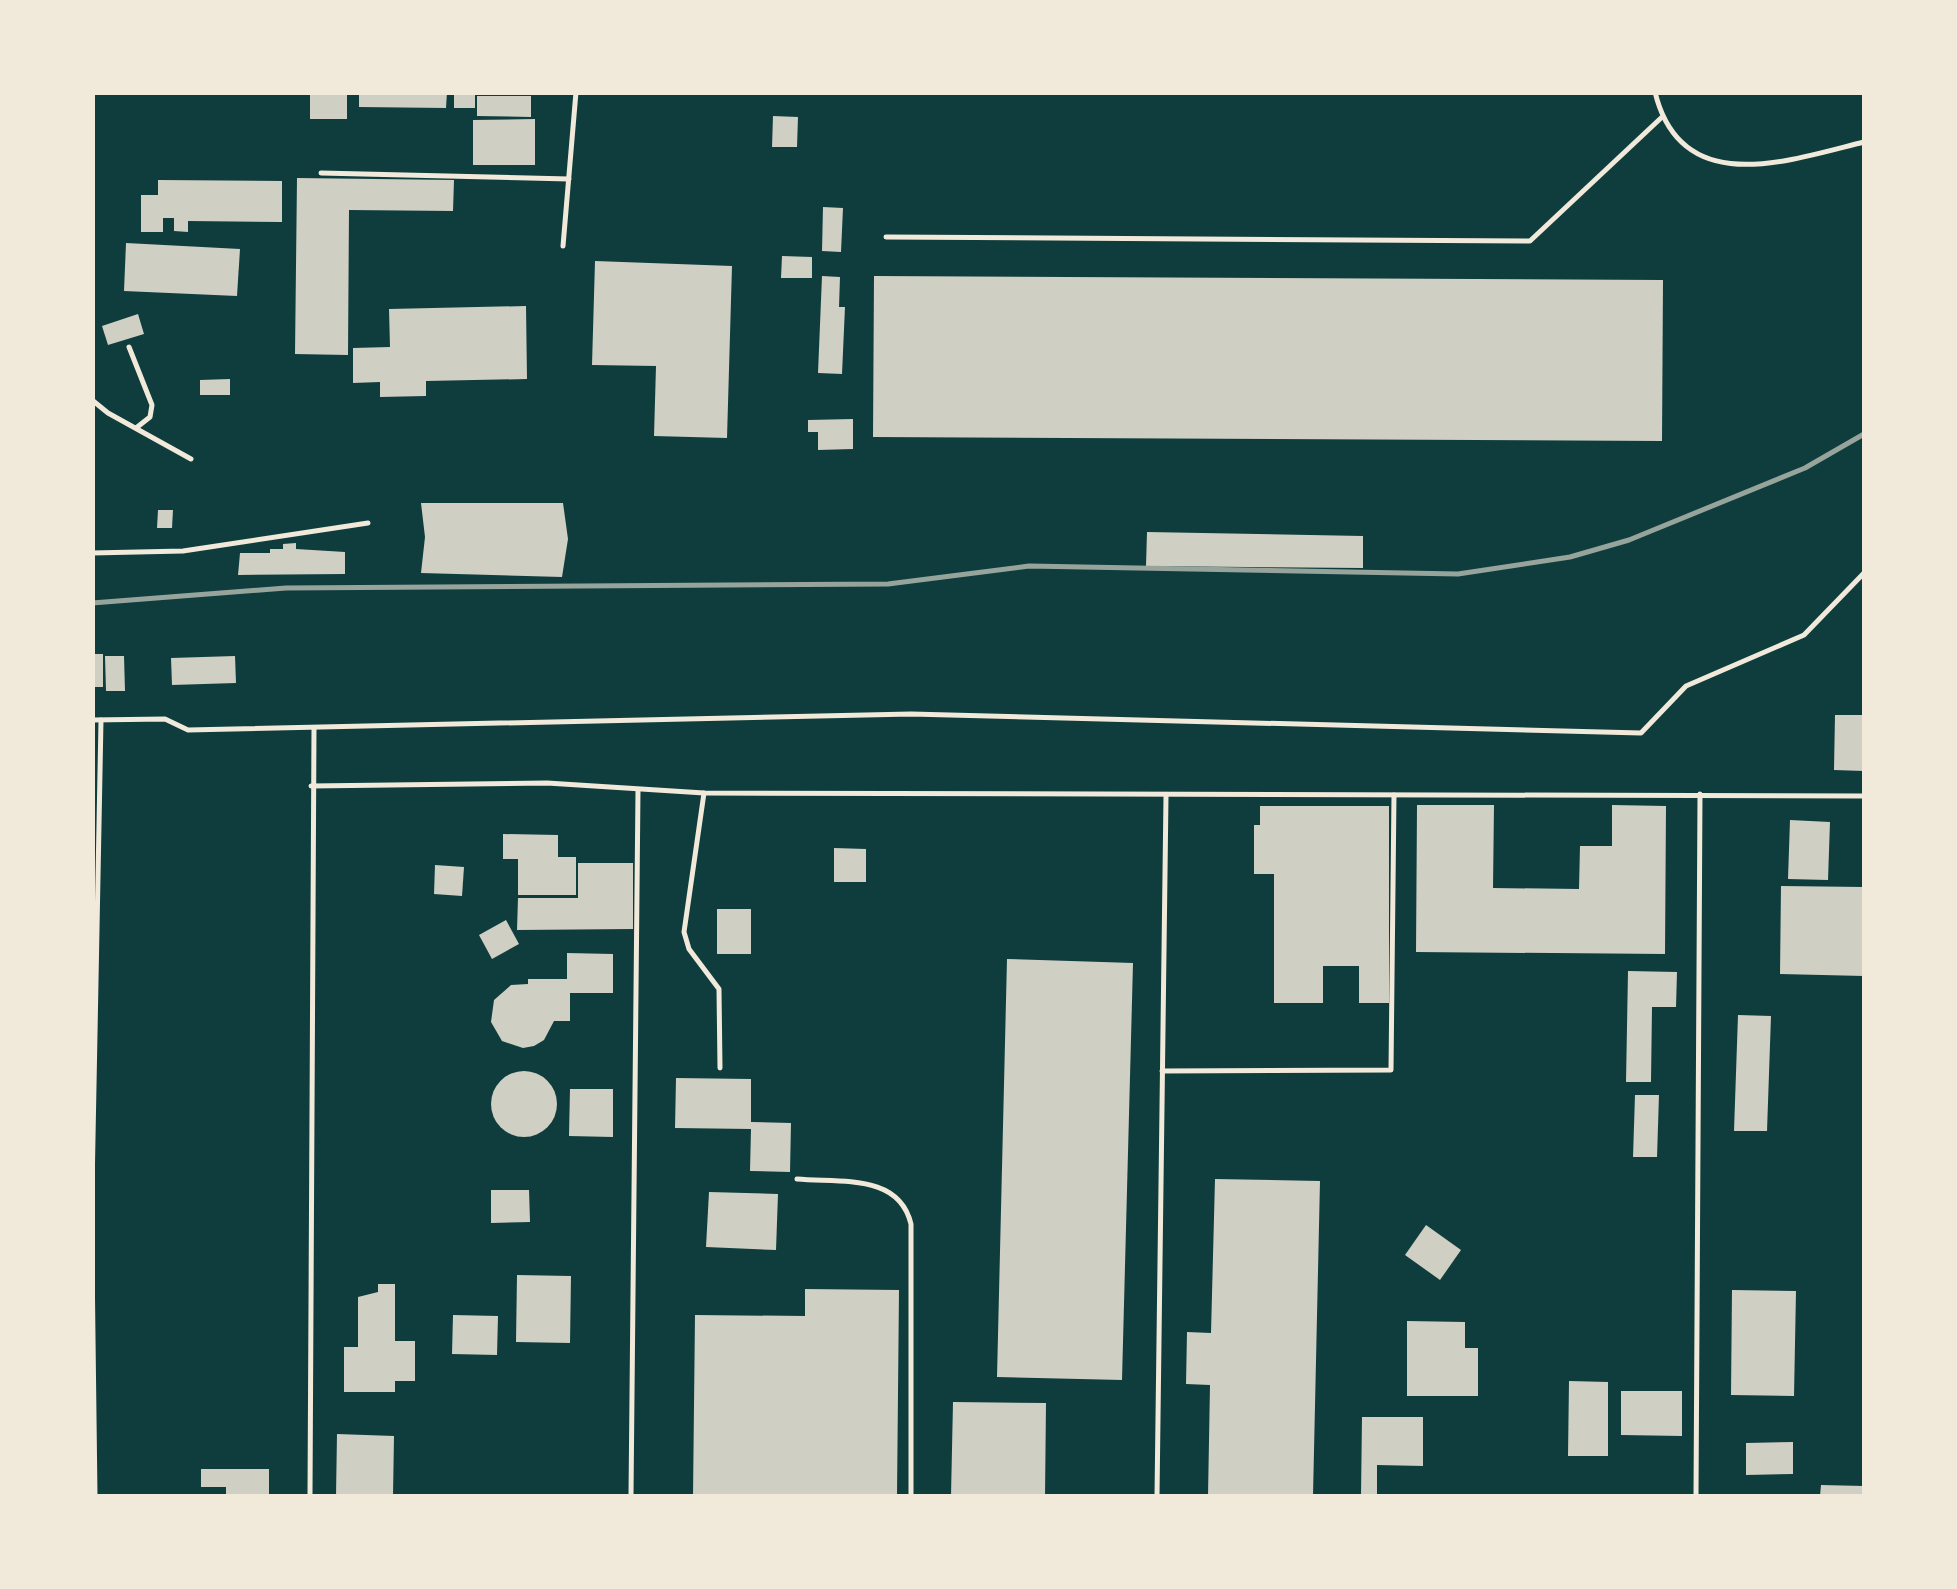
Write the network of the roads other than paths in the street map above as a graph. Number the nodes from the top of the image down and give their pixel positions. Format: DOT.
graph roads {
  1 [pos="576,92"];
  2 [pos="1655,92"];
  3 [pos="1661,118"];
  4 [pos="1864,142"];
  5 [pos="320,173"];
  6 [pos="570,179"];
  7 [pos="886,237"];
  8 [pos="562,246"];
  9 [pos="128,348"];
  10 [pos="92,400"];
  11 [pos="136,428"];
  12 [pos="191,459"];
  13 [pos="368,523"];
  14 [pos="92,553"];
  15 [pos="1864,573"];
  16 [pos="92,720"];
  17 [pos="101,720"];
  18 [pos="314,728"];
  19 [pos="311,786"];
  20 [pos="638,790"];
  21 [pos="704,793"];
  22 [pos="1394,794"];
  23 [pos="1700,794"];
  24 [pos="1166,796"];
  25 [pos="1864,796"];
  26 [pos="720,1068"];
  27 [pos="1162,1071"];
  28 [pos="796,1179"];
  29 [pos="92,1190"];
  30 [pos="92,1258"];
  31 [pos="94,1496"];
  32 [pos="310,1496"];
  33 [pos="630,1496"];
  34 [pos="910,1496"];
  35 [pos="1158,1496"];
  36 [pos="1696,1496"];
  1 -- 6 [label="lane"];
  2 -- 3 [label="lane"];
  3 -- 4 [label="lane"];
  3 -- 7 [label="lane"];
  5 -- 6 [label="lane"];
  6 -- 8 [label="lane"];
  9 -- 11 [label="lane"];
  10 -- 11 [label="lane"];
  11 -- 12 [label="lane"];
  13 -- 14 [label="lane"];
  15 -- 18 [label="lane"];
  16 -- 17 [label="lane"];
  17 -- 18 [label="lane"];
  17 -- 29 [label="lane"];
  18 -- 19 [label="lane"];
  19 -- 20 [label="lane"];
  19 -- 32 [label="lane"];
  20 -- 21 [label="lane"];
  20 -- 33 [label="lane"];
  21 -- 24 [label="lane"];
  21 -- 26 [label="lane"];
  22 -- 23 [label="lane"];
  22 -- 24 [label="lane"];
  22 -- 27 [label="lane"];
  23 -- 25 [label="lane"];
  23 -- 36 [label="lane"];
  24 -- 27 [label="lane"];
  27 -- 35 [label="lane"];
  28 -- 34 [label="lane"];
  30 -- 31 [label="lane"];
}
